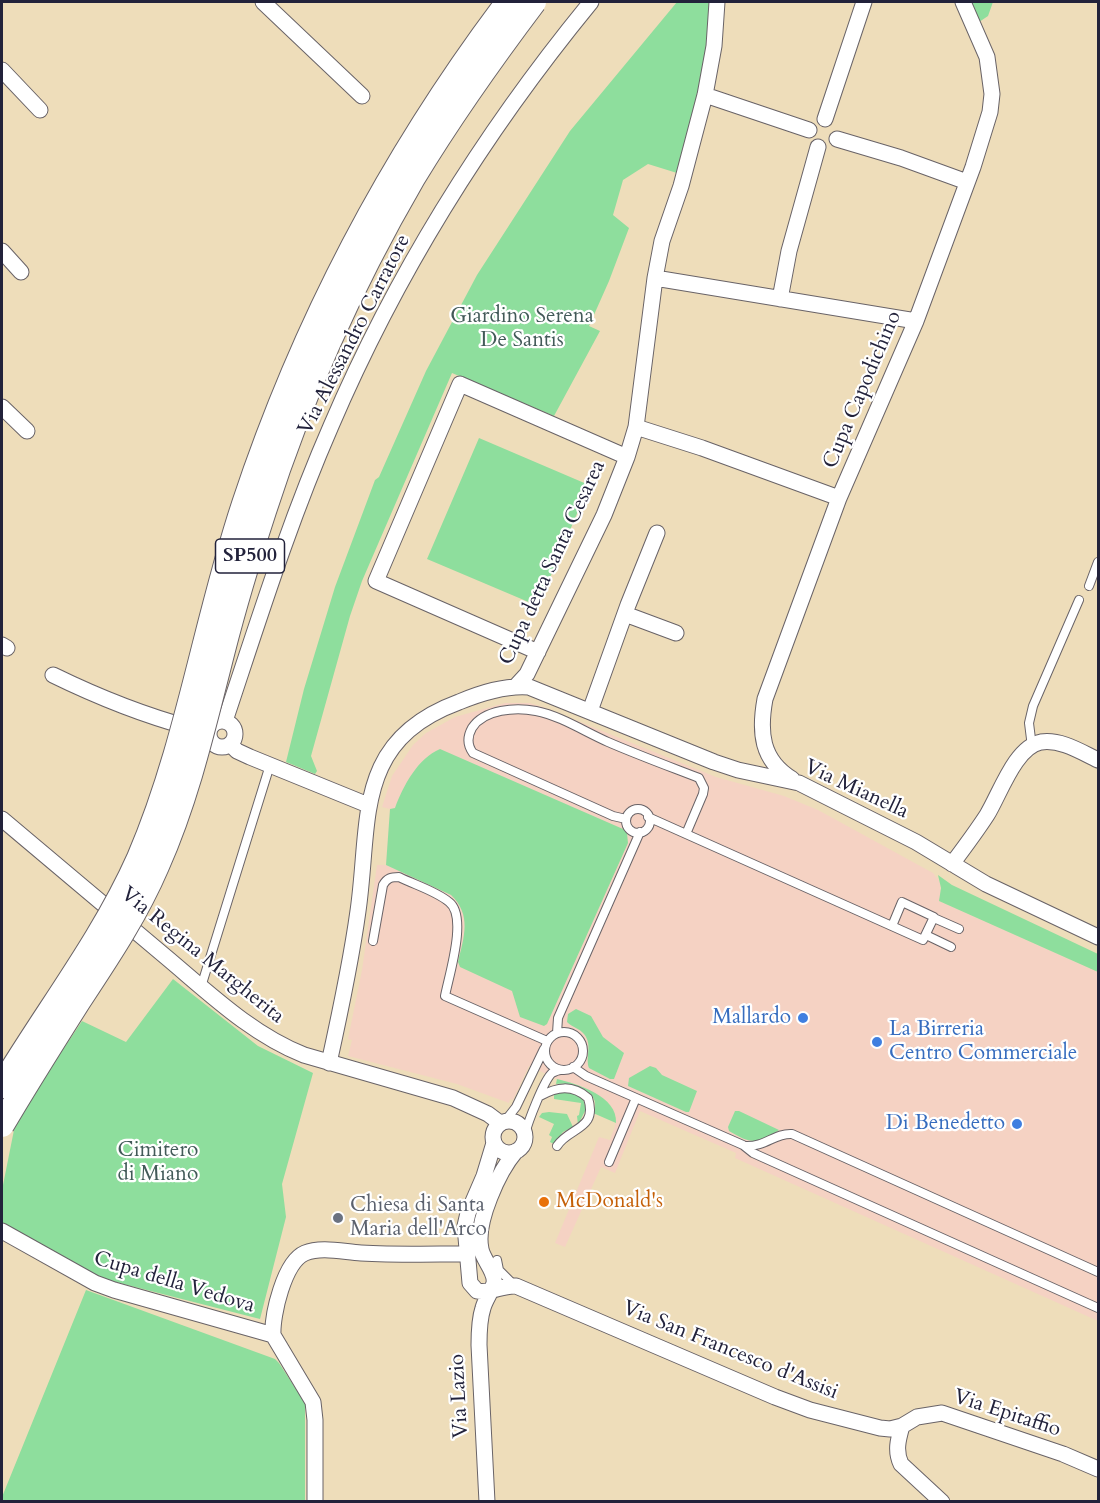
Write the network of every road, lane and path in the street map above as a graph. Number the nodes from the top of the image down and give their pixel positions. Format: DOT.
graph roads {
  1 [pos="263,2"];
  2 [pos="508,2"];
  3 [pos="534,2"];
  4 [pos="591,2"];
  5 [pos="717,2"];
  6 [pos="864,2"];
  7 [pos="963,2"];
  8 [pos="2,70"];
  9 [pos="705,95"];
  10 [pos="362,96"];
  11 [pos="40,110"];
  12 [pos="825,119"];
  13 [pos="809,130"];
  14 [pos="837,139"];
  15 [pos="818,147"];
  16 [pos="967,182"];
  17 [pos="2,251"];
  18 [pos="21,272"];
  19 [pos="655,278"];
  20 [pos="780,299"];
  21 [pos="916,321"];
  22 [pos="2,407"];
  23 [pos="636,427"];
  24 [pos="27,431"];
  25 [pos="627,457"];
  26 [pos="839,498"];
  27 [pos="657,533"];
  28 [pos="1098,562"];
  29 [pos="1089,586"];
  30 [pos="1079,600"];
  31 [pos="625,614"];
  32 [pos="676,633"];
  33 [pos="538,651"];
  34 [pos="53,675"];
  35 [pos="516,686"];
  36 [pos="590,711"];
  37 [pos="225,721"];
  38 [pos="209,732"];
  39 [pos="230,744"];
  40 [pos="1032,747"];
  41 [pos="1098,759"];
  42 [pos="270,765"];
  43 [pos="799,783"];
  44 [pos="368,805"];
  45 [pos="648,817"];
  46 [pos="2,819"];
  47 [pos="626,819"];
  48 [pos="640,832"];
  49 [pos="686,834"];
  50 [pos="952,864"];
  51 [pos="934,918"];
  52 [pos="892,926"];
  53 [pos="959,929"];
  54 [pos="926,935"];
  55 [pos="1098,937"];
  56 [pos="373,941"];
  57 [pos="951,947"];
  58 [pos="201,987"];
  59 [pos="557,1033"];
  60 [pos="546,1044"];
  61 [pos="329,1063"];
  62 [pos="573,1067"];
  63 [pos="562,1070"];
  64 [pos="2,1086"];
  65 [pos="540,1096"];
  66 [pos="636,1098"];
  67 [pos="502,1122"];
  68 [pos="2,1125"];
  69 [pos="525,1134"];
  70 [pos="494,1143"];
  71 [pos="744,1145"];
  72 [pos="557,1146"];
  73 [pos="516,1151"];
  74 [pos="609,1162"];
  75 [pos="2,1231"];
  76 [pos="467,1254"];
  77 [pos="493,1259"];
  78 [pos="1098,1272"];
  79 [pos="516,1286"];
  80 [pos="490,1290"];
  81 [pos="1098,1308"];
  82 [pos="273,1335"];
  83 [pos="902,1426"];
  84 [pos="1098,1469"];
  85 [pos="937,1499"];
  86 [pos="315,1502"];
  87 [pos="487,1502"];
  1 -- 10 [label="street"];
  2 -- 64 [label="highway, SP500, bridge"];
  3 -- 68 [label="highway, SP500, bridge"];
  4 -- 37 [label="street, Via Alessandro Carratore"];
  5 -- 9 [label="street, Cupa detta Santa Cesarea"];
  6 -- 12 [label="street"];
  7 -- 16 [label="street, Cupa Capodichino"];
  8 -- 11 [label="street"];
  9 -- 13 [label="street"];
  9 -- 19 [label="street, Cupa detta Santa Cesarea"];
  12 -- 13 [label="street"];
  12 -- 14 [label="street"];
  13 -- 15 [label="street"];
  14 -- 15 [label="street"];
  14 -- 16 [label="street"];
  15 -- 20 [label="street"];
  16 -- 21 [label="street, Cupa Capodichino"];
  17 -- 18 [label="street"];
  19 -- 20 [label="street"];
  19 -- 23 [label="street, Cupa detta Santa Cesarea"];
  20 -- 21 [label="street"];
  21 -- 26 [label="street, Cupa Capodichino"];
  22 -- 24 [label="street"];
  23 -- 25 [label="street, Cupa detta Santa Cesarea"];
  23 -- 26 [label="street"];
  25 -- 33 [label="street, Cupa detta Santa Cesarea"];
  25 -- 33 [label="street"];
  26 -- 43 [label="street, Cupa Capodichino"];
  27 -- 31 [label="street"];
  28 -- 29 [label="lane"];
  30 -- 40 [label="lane"];
  31 -- 32 [label="street"];
  31 -- 36 [label="street"];
  33 -- 35 [label="street, Cupa detta Santa Cesarea"];
  34 -- 38 [label="street"];
  35 -- 36 [label="street, Via Mianella"];
  35 -- 44 [label="street, Cupa detta Santa Cesarea"];
  36 -- 43 [label="street, Via Mianella"];
  37 -- 38 [label="street"];
  37 -- 39 [label="street"];
  38 -- 39 [label="street"];
  39 -- 42 [label="street"];
  40 -- 41 [label="street"];
  40 -- 50 [label="street"];
  42 -- 44 [label="street"];
  42 -- 58 [label="lane"];
  43 -- 50 [label="street, Via Mianella"];
  44 -- 61 [label="street, Cupa detta Santa Cesarea"];
  45 -- 47 [label="lane"];
  45 -- 48 [label="lane"];
  45 -- 49 [label="lane"];
  46 -- 58 [label="street, Via Regina Margherita"];
  47 -- 48 [label="lane"];
  47 -- 49 [label="lane"];
  48 -- 59 [label="lane"];
  49 -- 52 [label="lane"];
  50 -- 55 [label="street, Via Mianella"];
  51 -- 52 [label="lane"];
  51 -- 53 [label="lane"];
  51 -- 54 [label="lane"];
  52 -- 54 [label="lane"];
  54 -- 57 [label="lane"];
  56 -- 60 [label="lane"];
  58 -- 61 [label="street, Via Regina Margherita"];
  59 -- 60 [label="lane"];
  59 -- 62 [label="lane"];
  60 -- 63 [label="lane"];
  60 -- 67 [label="lane"];
  61 -- 67 [label="street, Via Regina Margherita"];
  62 -- 63 [label="lane"];
  62 -- 66 [label="lane"];
  63 -- 65 [label="lane"];
  65 -- 69 [label="lane"];
  65 -- 72 [label="lane"];
  66 -- 71 [label="lane"];
  66 -- 74 [label="lane"];
  67 -- 69 [label="street"];
  67 -- 70 [label="street"];
  69 -- 73 [label="street"];
  70 -- 73 [label="street"];
  70 -- 76 [label="street"];
  71 -- 78 [label="lane"];
  71 -- 81 [label="lane"];
  73 -- 77 [label="street"];
  75 -- 82 [label="street, Cupa della Vedova"];
  76 -- 80 [label="street"];
  76 -- 82 [label="street"];
  77 -- 79 [label="lane"];
  77 -- 80 [label="street"];
  79 -- 80 [label="street"];
  79 -- 83 [label="street, Via San Francesco d'Assisi"];
  80 -- 87 [label="street, Via Lazio"];
  82 -- 86 [label="street"];
  83 -- 84 [label="street, Via Epitaffio"];
  83 -- 85 [label="street"];
}
